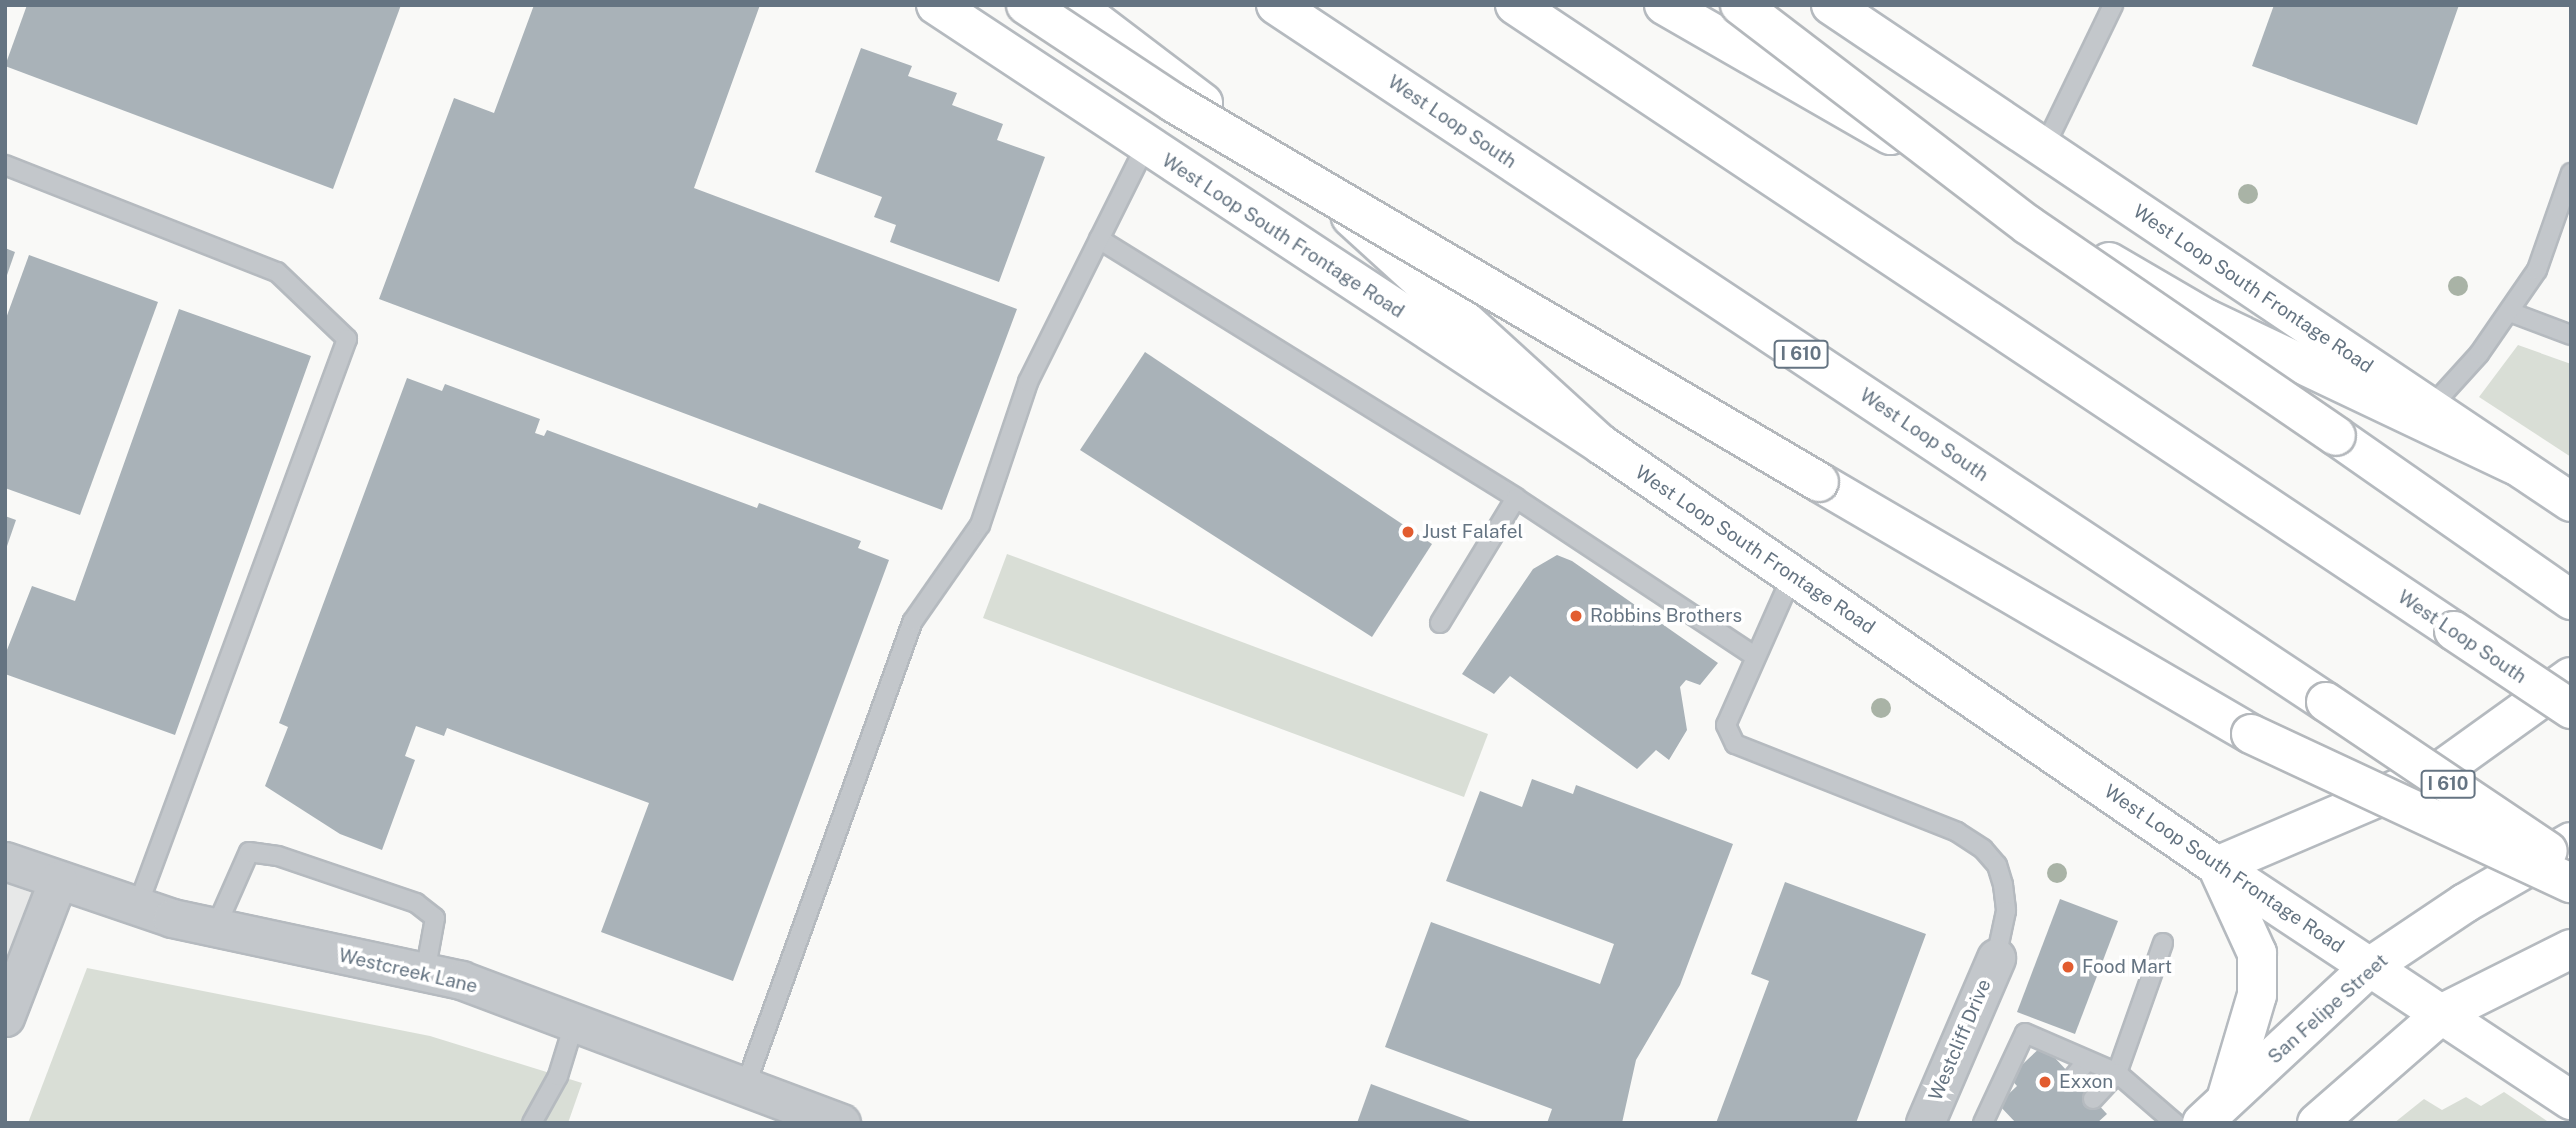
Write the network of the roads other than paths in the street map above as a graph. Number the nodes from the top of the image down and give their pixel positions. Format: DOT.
graph roads {
  1 [pos="936,5"];
  2 [pos="1026,5"];
  3 [pos="1074,5"];
  4 [pos="1276,5"];
  5 [pos="1514,5"];
  6 [pos="1664,5"];
  7 [pos="1740,5"];
  8 [pos="1831,5"];
  9 [pos="2113,5"];
  10 [pos="1146,145"];
  11 [pos="2044,148"];
  12 [pos="5,165"];
  13 [pos="2571,173"];
  14 [pos="1099,239"];
  15 [pos="2510,312"];
  16 [pos="2571,335"];
  17 [pos="2430,408"];
  18 [pos="1602,446"];
  19 [pos="2516,466"];
  20 [pos="1516,498"];
  21 [pos="2571,502"];
  22 [pos="1792,576"];
  23 [pos="2559,593"];
  24 [pos="1440,623"];
  25 [pos="1755,656"];
  26 [pos="2571,677"];
  27 [pos="2571,709"];
  28 [pos="2571,842"];
  29 [pos="5,861"];
  30 [pos="2217,866"];
  31 [pos="2571,867"];
  32 [pos="58,880"];
  33 [pos="2571,883"];
  34 [pos="136,908"];
  35 [pos="215,929"];
  36 [pos="2163,943"];
  37 [pos="2571,949"];
  38 [pos="1996,958"];
  39 [pos="2371,966"];
  40 [pos="425,973"];
  41 [pos="2443,1013"];
  42 [pos="5,1017"];
  43 [pos="574,1024"];
  44 [pos="2087,1061"];
  45 [pos="2117,1073"];
  46 [pos="2073,1078"];
  47 [pos="746,1087"];
  48 [pos="2093,1099"];
  49 [pos="2571,1100"];
  50 [pos="2214,1112"];
  51 [pos="532,1123"];
  52 [pos="841,1123"];
  53 [pos="1924,1123"];
  54 [pos="1983,1123"];
  55 [pos="2175,1123"];
  56 [pos="2317,1123"];
  1 -- 10 [label="main road, West Loop South Frontage Road"];
  2 -- 33 [label="main road, bridge"];
  3 -- 18 [label="main road"];
  4 -- 31 [label="main road, West Loop South / I 610, bridge"];
  5 -- 27 [label="main road, West Loop South, bridge"];
  6 -- 19 [label="main road"];
  7 -- 23 [label="main road, bridge"];
  8 -- 11 [label="main road, West Loop South Frontage Road"];
  9 -- 11 [label="lane"];
  10 -- 14 [label="lane"];
  10 -- 18 [label="main road, West Loop South Frontage Road"];
  11 -- 17 [label="main road, West Loop South Frontage Road"];
  12 -- 34 [label="lane"];
  13 -- 15 [label="lane"];
  14 -- 20 [label="lane"];
  14 -- 47 [label="lane"];
  15 -- 16 [label="lane"];
  15 -- 17 [label="lane"];
  17 -- 19 [label="main road, West Loop South Frontage Road"];
  18 -- 22 [label="main road, West Loop South Frontage Road"];
  19 -- 21 [label="main road, West Loop South Frontage Road"];
  20 -- 24 [label="lane"];
  20 -- 25 [label="lane"];
  22 -- 25 [label="lane"];
  22 -- 30 [label="main road, West Loop South Frontage Road"];
  25 -- 38 [label="lane"];
  26 -- 30 [label="main road"];
  28 -- 39 [label="main road, San Felipe Street"];
  29 -- 32 [label="street, Westcreek Lane"];
  30 -- 39 [label="main road, West Loop South Frontage Road"];
  30 -- 50 [label="main road"];
  32 -- 34 [label="street, Westcreek Lane"];
  32 -- 42 [label="street"];
  34 -- 35 [label="street, Westcreek Lane"];
  35 -- 40 [label="street, Westcreek Lane"];
  35 -- 40 [label="lane"];
  36 -- 45 [label="lane"];
  37 -- 41 [label="main road"];
  38 -- 53 [label="street, Westcliff Drive"];
  39 -- 41 [label="main road, West Loop South Frontage Road"];
  39 -- 50 [label="main road, San Felipe Street"];
  40 -- 43 [label="street, Westcreek Lane"];
  41 -- 49 [label="main road, West Loop South Frontage Road"];
  41 -- 56 [label="main road"];
  43 -- 47 [label="street, Westcreek Lane"];
  43 -- 51 [label="lane"];
  44 -- 45 [label="lane"];
  44 -- 46 [label="lane"];
  44 -- 54 [label="lane"];
  45 -- 48 [label="lane"];
  45 -- 55 [label="lane"];
  47 -- 52 [label="street, Westcreek Lane"];
}
